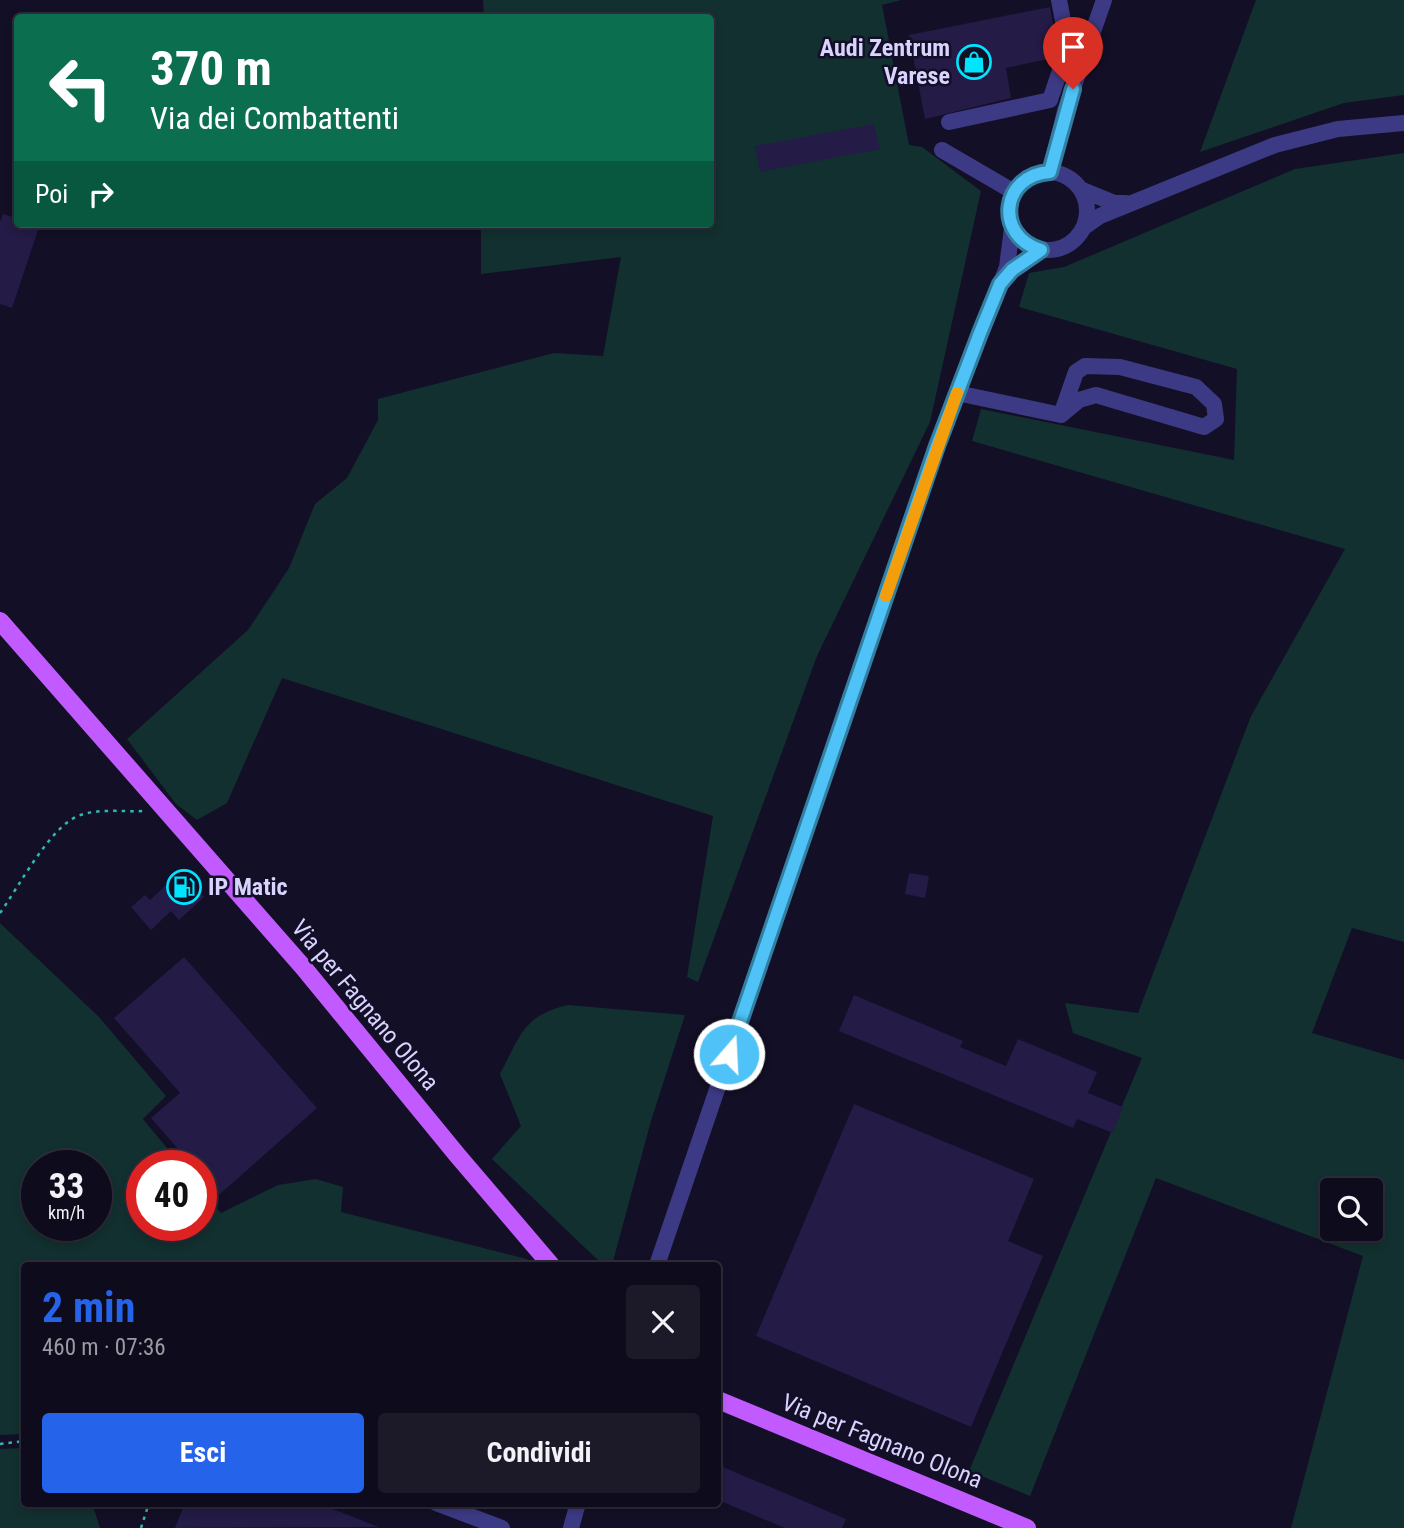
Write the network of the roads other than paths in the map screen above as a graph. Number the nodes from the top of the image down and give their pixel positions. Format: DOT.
graph roads {
  1 [pos="1059,0"];
  2 [pos="1104,0"];
  3 [pos="1049,100"];
  4 [pos="1065,111"];
  5 [pos="949,122"];
  6 [pos="1404,123"];
  7 [pos="942,150"];
  8 [pos="1050,172"];
  9 [pos="1080,189"];
  10 [pos="1014,192"];
  11 [pos="1132,202"];
  12 [pos="1012,228"];
  13 [pos="1083,228"];
  14 [pos="1041,250"];
  15 [pos="1000,284"];
  16 [pos="957,393"];
  17 [pos="1061,415"];
  18 [pos="0,621"];
  19 [pos="548,1262"];
  20 [pos="658,1262"];
  21 [pos="721,1401"];
  22 [pos="447,1507"];
  23 [pos="577,1507"];
  24 [pos="502,1528"];
  25 [pos="570,1528"];
  26 [pos="1027,1528"];
  1 -- 3 [label="street"];
  2 -- 4 [label="street"];
  3 -- 4 [label="street"];
  3 -- 5 [label="street"];
  4 -- 8 [label="street"];
  6 -- 11 [label="street"];
  7 -- 10 [label="street"];
  8 -- 9 [label="street"];
  8 -- 10 [label="street"];
  9 -- 11 [label="street"];
  9 -- 13 [label="street"];
  10 -- 12 [label="street"];
  11 -- 13 [label="street"];
  12 -- 14 [label="street"];
  12 -- 15 [label="street"];
  13 -- 14 [label="street"];
  14 -- 15 [label="street"];
  15 -- 16 [label="street"];
  16 -- 17 [label="street"];
  16 -- 20 [label="street"];
  17 -- 17 [label="street"];
  18 -- 19 [label="main road, Via per Fagnano Olona"];
  21 -- 26 [label="main road, Via per Fagnano Olona"];
  22 -- 24 [label="street"];
  23 -- 25 [label="street"];
}
